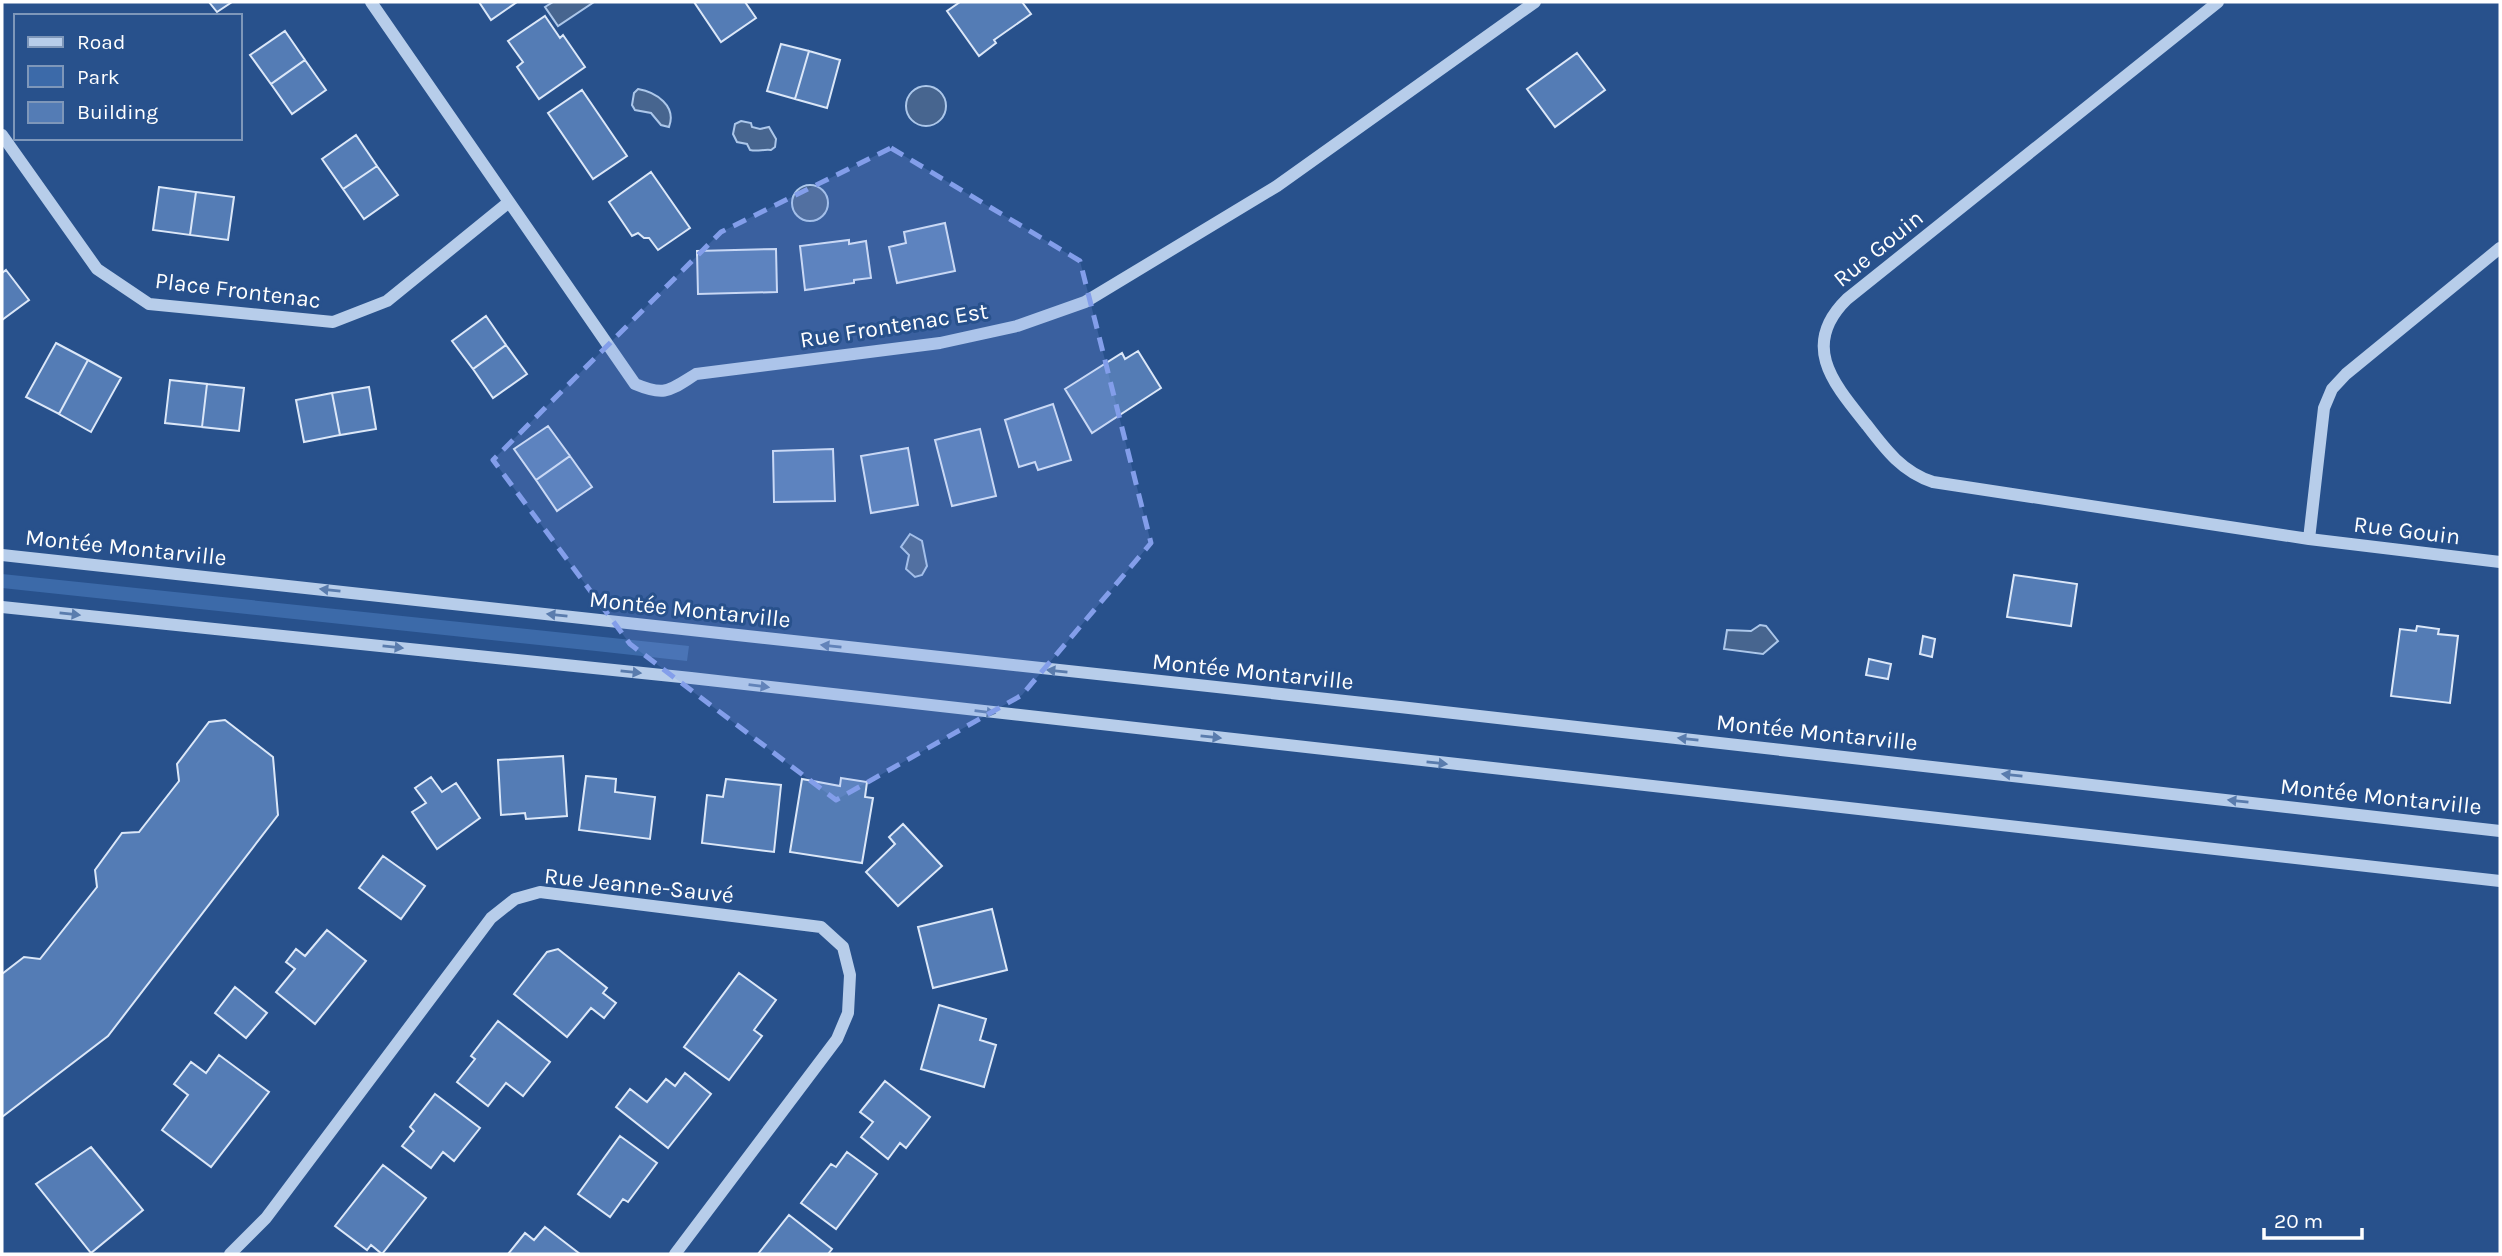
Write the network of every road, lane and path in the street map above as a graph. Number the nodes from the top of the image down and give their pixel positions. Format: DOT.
graph roads {
  1 [pos="371,2"];
  2 [pos="1535,2"];
  3 [pos="2218,2"];
  4 [pos="2,135"];
  5 [pos="509,202"];
  6 [pos="2500,248"];
  7 [pos="2309,539"];
  8 [pos="2,555"];
  9 [pos="2500,562"];
  10 [pos="2,607"];
  11 [pos="2500,831"];
  12 [pos="2500,881"];
  13 [pos="230,1254"];
  14 [pos="675,1254"];
  1 -- 5 [label="street, Rue Frontenac Est"];
  2 -- 5 [label="street, Rue Frontenac Est"];
  3 -- 7 [label="street, Rue Gouin"];
  4 -- 5 [label="street, Place Frontenac"];
  6 -- 7 [label="street"];
  7 -- 9 [label="street, Rue Gouin"];
  11 -- 8 [label="street, Montée Montarville, one-way"];
  10 -- 12 [label="street, one-way"];
  13 -- 14 [label="street, Rue Jeanne-Sauvé"];
}
